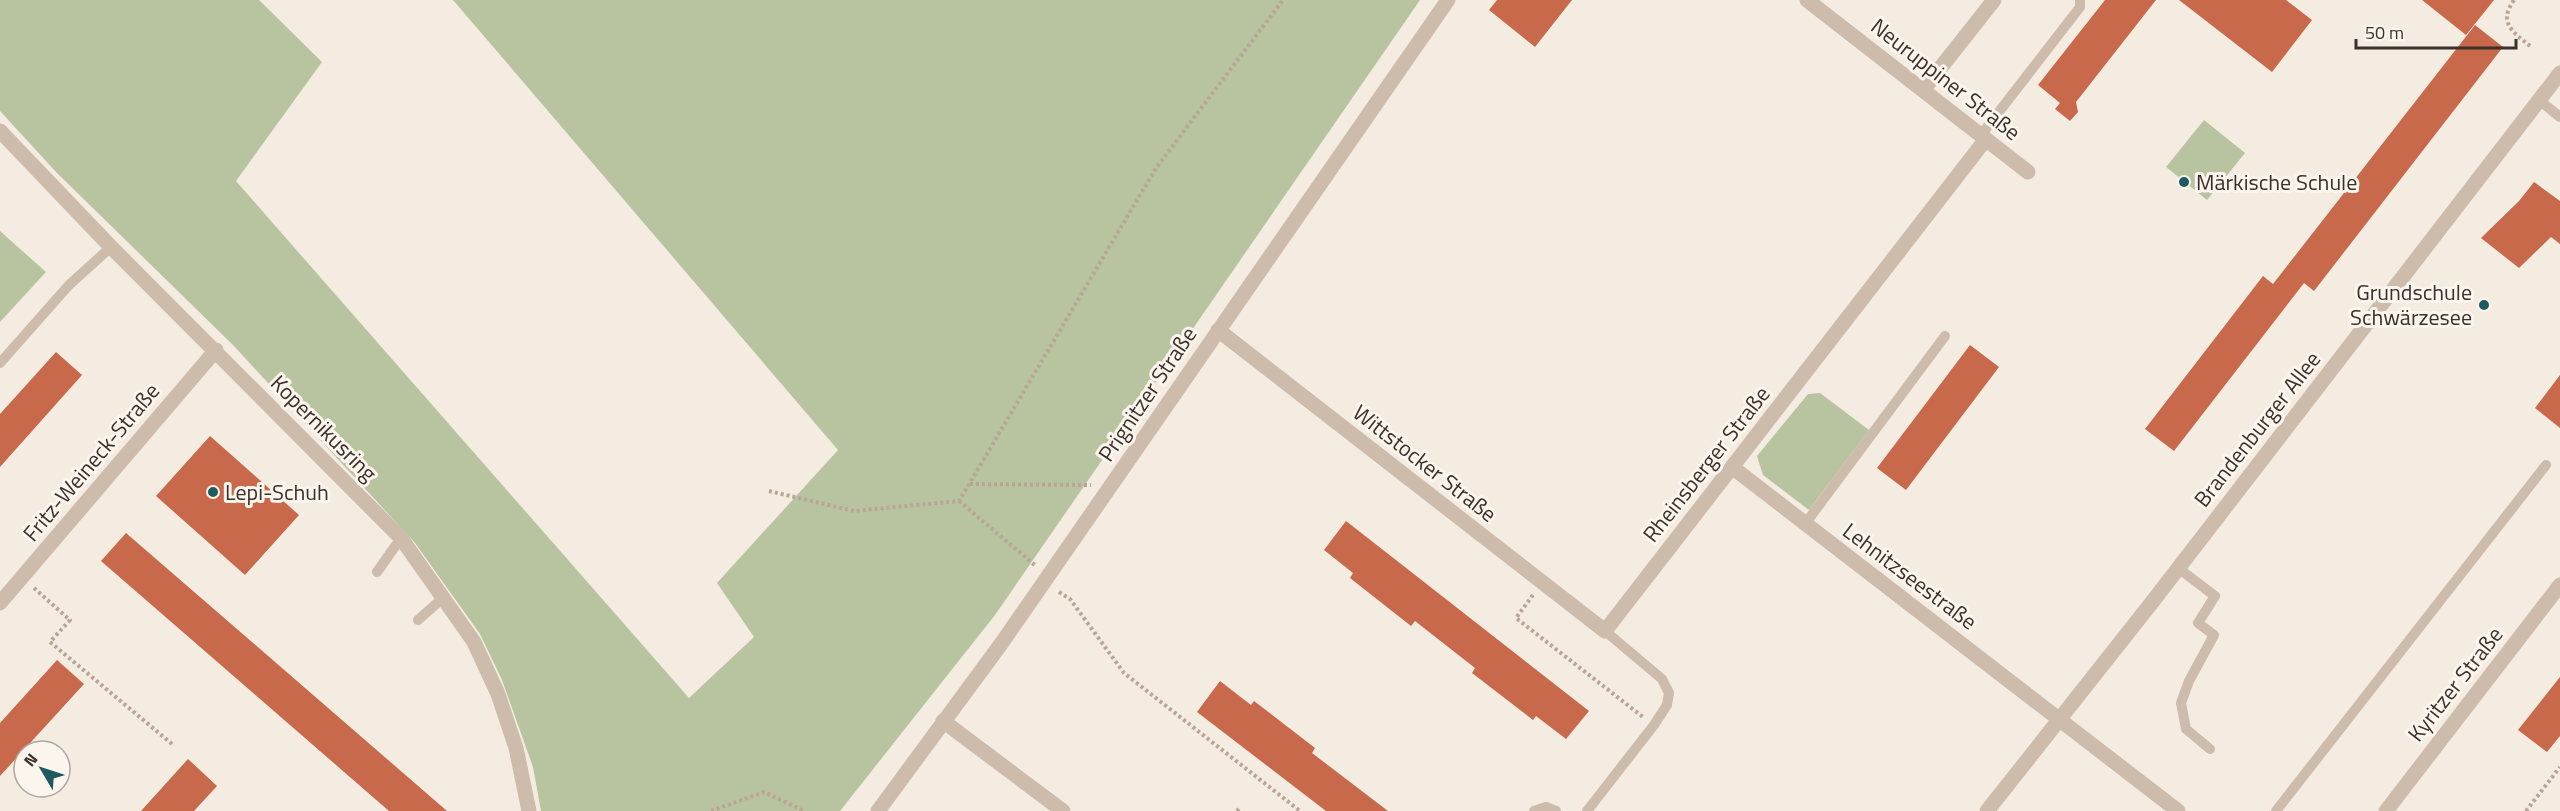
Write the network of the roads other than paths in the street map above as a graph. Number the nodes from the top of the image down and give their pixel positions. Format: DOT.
graph roads {
  1 [pos="1448,0"];
  2 [pos="1807,0"];
  3 [pos="1994,0"];
  4 [pos="2080,0"];
  5 [pos="2560,72"];
  6 [pos="1923,90"];
  7 [pos="2539,100"];
  8 [pos="2560,117"];
  9 [pos="0,131"];
  10 [pos="1984,137"];
  11 [pos="2028,171"];
  12 [pos="111,247"];
  13 [pos="1218,330"];
  14 [pos="1945,336"];
  15 [pos="216,350"];
  16 [pos="0,363"];
  17 [pos="2546,465"];
  18 [pos="1732,467"];
  19 [pos="1805,524"];
  20 [pos="401,538"];
  21 [pos="2178,568"];
  22 [pos="377,572"];
  23 [pos="2560,585"];
  24 [pos="444,597"];
  25 [pos="0,603"];
  26 [pos="418,620"];
  27 [pos="1605,631"];
  28 [pos="2061,719"];
  29 [pos="943,721"];
  30 [pos="2210,749"];
  31 [pos="529,811"];
  32 [pos="878,811"];
  33 [pos="1063,811"];
  34 [pos="1534,811"];
  35 [pos="1556,811"];
  36 [pos="1587,811"];
  37 [pos="1987,811"];
  38 [pos="2178,811"];
  39 [pos="2276,811"];
  40 [pos="2386,811"];
  1 -- 13 [label="street, Prignitzer Straße"];
  2 -- 6 [label="street, Neuruppiner Straße"];
  3 -- 6 [label="street"];
  4 -- 10 [label="lane"];
  5 -- 7 [label="street, Brandenburger Allee"];
  6 -- 10 [label="street, Neuruppiner Straße"];
  7 -- 8 [label="lane"];
  7 -- 21 [label="street, Brandenburger Allee"];
  9 -- 12 [label="street, Kopernikusring"];
  10 -- 11 [label="street, Neuruppiner Straße"];
  10 -- 18 [label="street, Rheinsberger Straße"];
  12 -- 15 [label="street, Kopernikusring"];
  12 -- 16 [label="lane"];
  13 -- 27 [label="street, Wittstocker Straße"];
  13 -- 29 [label="street, Prignitzer Straße"];
  14 -- 19 [label="lane"];
  15 -- 20 [label="street, Kopernikusring"];
  15 -- 25 [label="street, Fritz-Weineck-Straße"];
  17 -- 39 [label="lane"];
  18 -- 19 [label="street, Lehnitzseestraße"];
  18 -- 27 [label="street, Rheinsberger Straße"];
  19 -- 28 [label="street, Lehnitzseestraße"];
  20 -- 22 [label="lane"];
  20 -- 24 [label="street, Kopernikusring"];
  21 -- 28 [label="street, Brandenburger Allee"];
  21 -- 30 [label="lane"];
  23 -- 40 [label="street, Kyritzer Straße"];
  24 -- 26 [label="lane"];
  24 -- 31 [label="street, Kopernikusring"];
  27 -- 36 [label="lane"];
  28 -- 37 [label="street, Brandenburger Allee"];
  28 -- 38 [label="street"];
  29 -- 32 [label="street, Prignitzer Straße"];
  29 -- 33 [label="street"];
  34 -- 35 [label="lane"];
}
